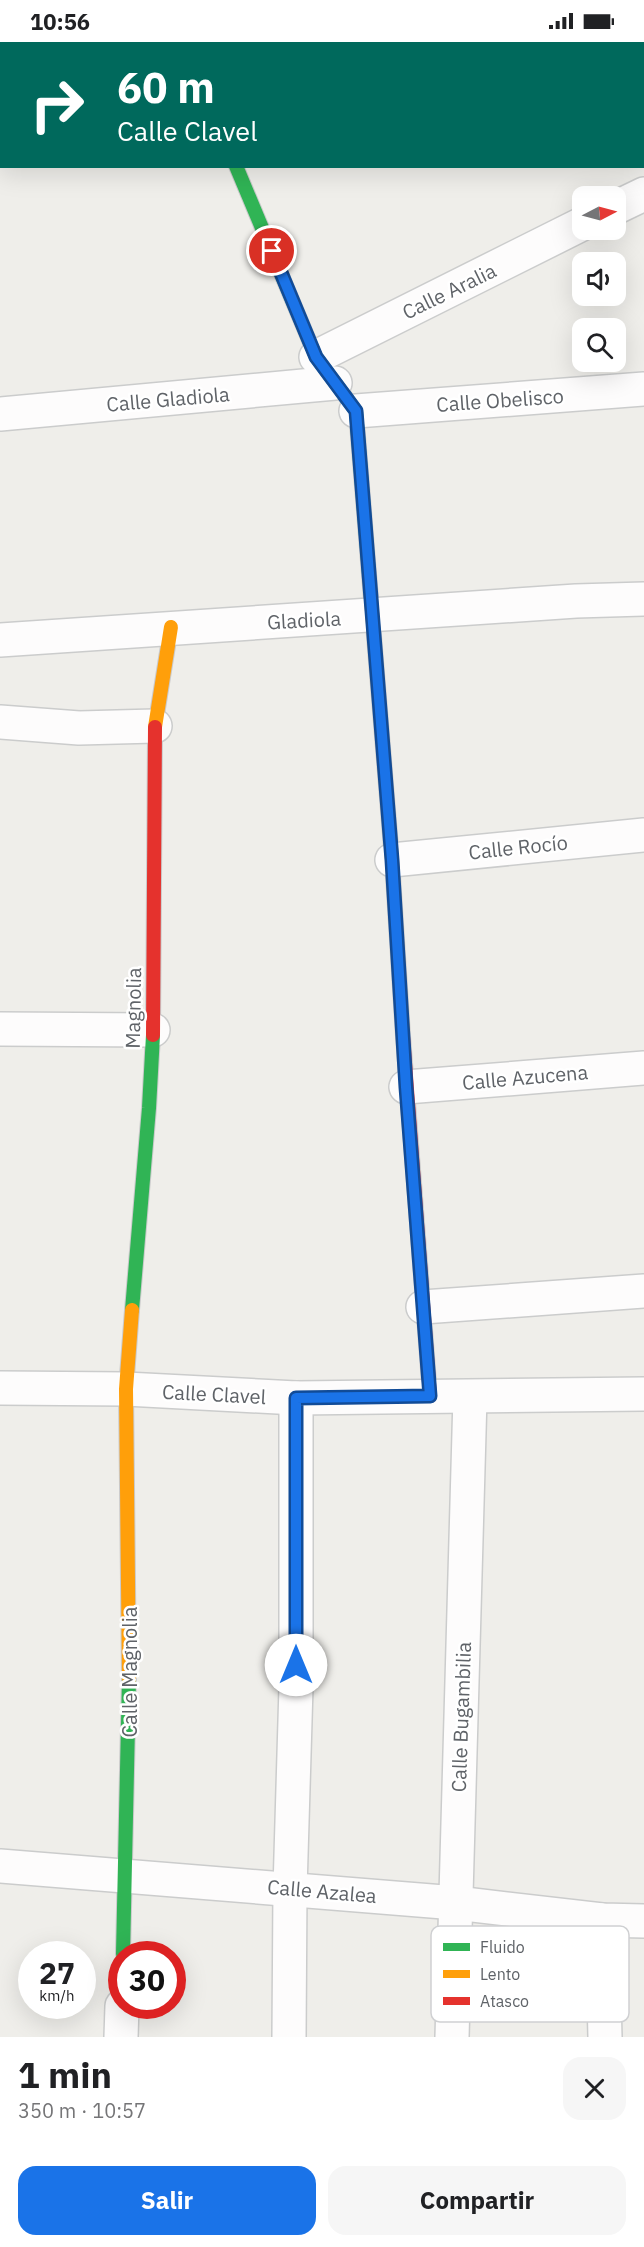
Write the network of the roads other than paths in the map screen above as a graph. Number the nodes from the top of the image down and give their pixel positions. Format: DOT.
graph roads {
  1 [pos="237,168"];
  2 [pos="644,194"];
  3 [pos="626,203"];
  4 [pos="572,229"];
  5 [pos="316,357"];
  6 [pos="335,383"];
  7 [pos="644,389"];
  8 [pos="356,411"];
  9 [pos="0,414"];
  10 [pos="644,599"];
  11 [pos="372,616"];
  12 [pos="171,627"];
  13 [pos="0,639"];
  14 [pos="0,722"];
  15 [pos="155,726"];
  16 [pos="644,835"];
  17 [pos="392,860"];
  18 [pos="0,1029"];
  19 [pos="153,1030"];
  20 [pos="644,1068"];
  21 [pos="406,1087"];
  22 [pos="644,1291"];
  23 [pos="423,1306"];
  24 [pos="0,1388"];
  25 [pos="126,1389"];
  26 [pos="644,1394"];
  27 [pos="430,1396"];
  28 [pos="470,1397"];
  29 [pos="296,1398"];
  30 [pos="0,1866"];
  31 [pos="126,1875"];
  32 [pos="290,1889"];
  33 [pos="456,1903"];
  34 [pos="602,1920"];
  35 [pos="644,1921"];
  36 [pos="455,1926"];
  37 [pos="602,1926"];
  38 [pos="123,1941"];
  39 [pos="122,2019"];
  40 [pos="452,2022"];
  41 [pos="605,2022"];
  42 [pos="121,2037"];
  43 [pos="289,2037"];
  44 [pos="452,2037"];
  45 [pos="605,2037"];
  1 -- 5 [label="street"];
  2 -- 3 [label="street"];
  4 -- 5 [label="street, Calle Aralia"];
  5 -- 6 [label="street"];
  6 -- 8 [label="street"];
  6 -- 9 [label="street, Calle Gladiola"];
  7 -- 8 [label="street, Calle Obelisco"];
  8 -- 11 [label="street"];
  10 -- 11 [label="street, Gladiola"];
  11 -- 12 [label="street, Gladiola"];
  11 -- 17 [label="street"];
  12 -- 13 [label="street, Gladiola"];
  12 -- 15 [label="street, Magnolia"];
  14 -- 15 [label="street"];
  15 -- 19 [label="street, Magnolia"];
  16 -- 17 [label="street, Calle Rocío"];
  17 -- 21 [label="street"];
  18 -- 19 [label="street"];
  19 -- 25 [label="street, Magnolia"];
  20 -- 21 [label="street, Calle Azucena"];
  21 -- 23 [label="street"];
  22 -- 23 [label="street"];
  23 -- 27 [label="street"];
  24 -- 25 [label="street, Calle Clavel"];
  25 -- 29 [label="street, Calle Clavel"];
  25 -- 31 [label="street, Calle Magnolia"];
  26 -- 28 [label="street, Calle Clavel"];
  27 -- 28 [label="street, Calle Clavel"];
  27 -- 29 [label="street, Calle Clavel"];
  28 -- 33 [label="street, Calle Bugambilia"];
  29 -- 32 [label="street"];
  30 -- 31 [label="street, Calle Azalea"];
  31 -- 32 [label="street, Calle Azalea"];
  31 -- 38 [label="street, Calle Magnolia"];
  32 -- 33 [label="street, Calle Azalea"];
  32 -- 43 [label="street"];
  33 -- 34 [label="street, Calle Azalea"];
  33 -- 36 [label="street, Calle Bugambilia"];
  34 -- 35 [label="street, Calle Azalea"];
  34 -- 37 [label="street"];
  39 -- 42 [label="street"];
  40 -- 44 [label="street, Calle Bugambilia"];
  41 -- 45 [label="street"];
}
